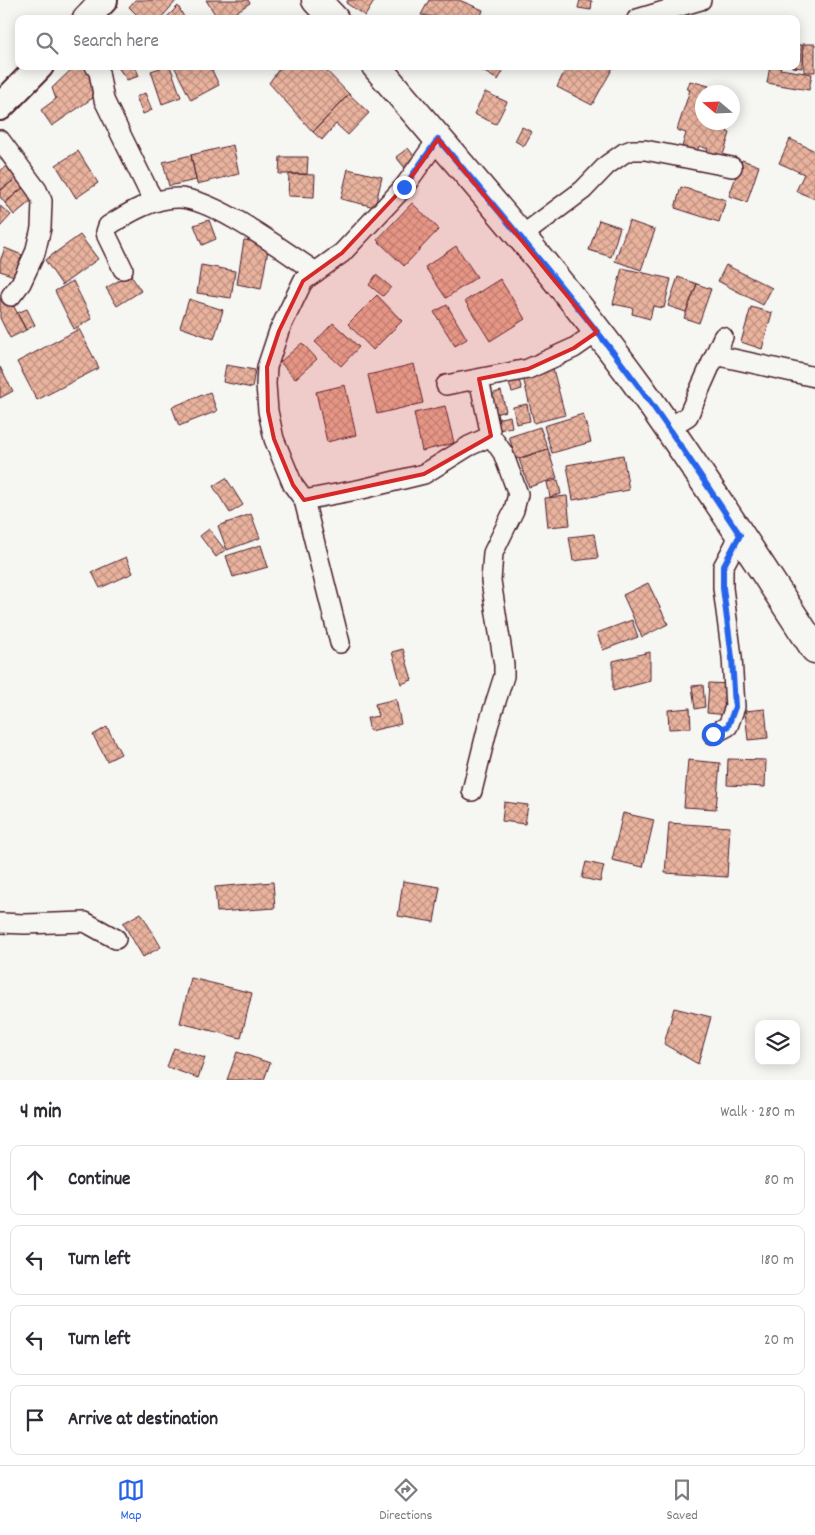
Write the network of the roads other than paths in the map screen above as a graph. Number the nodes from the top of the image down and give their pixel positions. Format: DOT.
graph roads {
  1 [pos="104,0"];
  2 [pos="316,0"];
  3 [pos="701,0"];
  4 [pos="679,3"];
  5 [pos="90,15"];
  6 [pos="330,15"];
  7 [pos="648,15"];
  8 [pos="36,70"];
  9 [pos="98,70"];
  10 [pos="379,70"];
  11 [pos="0,107"];
  12 [pos="438,139"];
  13 [pos="0,140"];
  14 [pos="732,167"];
  15 [pos="155,202"];
  16 [pos="520,237"];
  17 [pos="123,269"];
  18 [pos="316,272"];
  19 [pos="11,296"];
  20 [pos="597,332"];
  21 [pos="723,337"];
  22 [pos="715,356"];
  23 [pos="815,377"];
  24 [pos="479,379"];
  25 [pos="446,385"];
  26 [pos="669,428"];
  27 [pos="491,436"];
  28 [pos="304,500"];
  29 [pos="740,535"];
  30 [pos="340,643"];
  31 [pos="815,649"];
  32 [pos="713,734"];
  33 [pos="472,791"];
  34 [pos="0,923"];
  35 [pos="116,939"];
  1 -- 5 [label="main road"];
  2 -- 6 [label="main road"];
  3 -- 4 [label="street"];
  4 -- 7 [label="street"];
  8 -- 11 [label="main road"];
  9 -- 15 [label="street"];
  10 -- 12 [label="main road"];
  12 -- 16 [label="main road"];
  12 -- 18 [label="street"];
  13 -- 19 [label="street"];
  14 -- 16 [label="street"];
  15 -- 17 [label="street"];
  15 -- 18 [label="street"];
  16 -- 20 [label="main road"];
  18 -- 28 [label="street"];
  20 -- 24 [label="street"];
  20 -- 26 [label="main road"];
  21 -- 22 [label="street"];
  22 -- 23 [label="street"];
  22 -- 26 [label="street"];
  24 -- 25 [label="street"];
  24 -- 27 [label="street"];
  26 -- 29 [label="main road"];
  27 -- 28 [label="street"];
  27 -- 33 [label="street"];
  28 -- 30 [label="street"];
  29 -- 31 [label="main road"];
  29 -- 32 [label="street"];
  34 -- 35 [label="street"];
}
